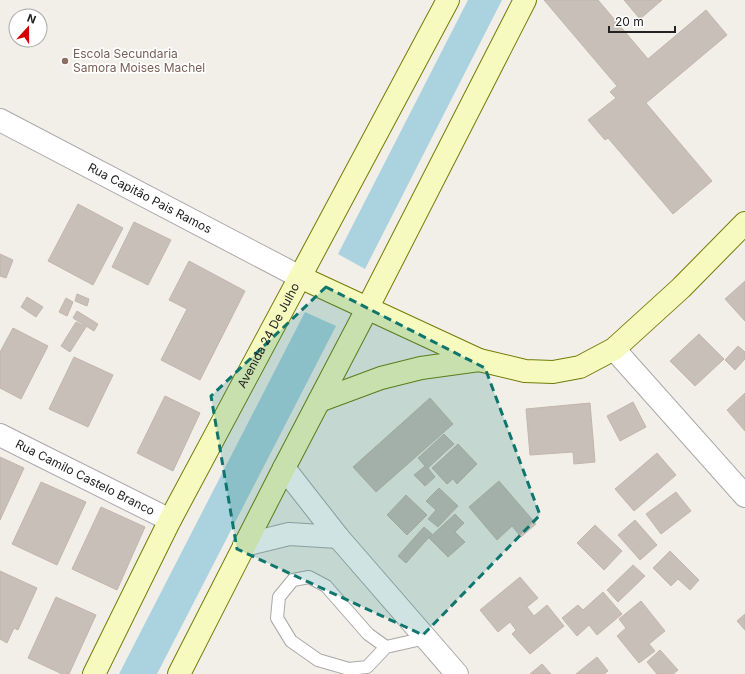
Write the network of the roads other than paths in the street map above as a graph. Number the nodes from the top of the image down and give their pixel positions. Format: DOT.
graph roads {
  1 [pos="448,0"];
  2 [pos="525,0"];
  3 [pos="0,120"];
  4 [pos="745,223"];
  5 [pos="300,277"];
  6 [pos="367,309"];
  7 [pos="614,349"];
  8 [pos="479,360"];
  9 [pos="319,401"];
  10 [pos="0,435"];
  11 [pos="284,468"];
  12 [pos="745,496"];
  13 [pos="170,520"];
  14 [pos="338,537"];
  15 [pos="244,545"];
  16 [pos="426,638"];
  17 [pos="386,647"];
  18 [pos="94,674"];
  19 [pos="179,674"];
  20 [pos="457,674"];
  1 -- 5 [label="street, Avenida 24 De Julho"];
  2 -- 6 [label="street"];
  3 -- 5 [label="street, Rua Capitão Pais Ramos"];
  4 -- 7 [label="street"];
  5 -- 6 [label="street"];
  5 -- 13 [label="street, Avenida 24 De Julho"];
  6 -- 8 [label="street"];
  6 -- 9 [label="street"];
  7 -- 8 [label="street"];
  7 -- 12 [label="street"];
  8 -- 9 [label="street"];
  9 -- 11 [label="street"];
  10 -- 13 [label="street, Rua Camilo Castelo Branco"];
  11 -- 14 [label="street"];
  11 -- 15 [label="street"];
  13 -- 18 [label="street, Avenida 24 De Julho"];
  14 -- 15 [label="street"];
  14 -- 16 [label="street"];
  15 -- 19 [label="street"];
  16 -- 17 [label="lane"];
  16 -- 20 [label="street"];
  17 -- 17 [label="lane"];
}
